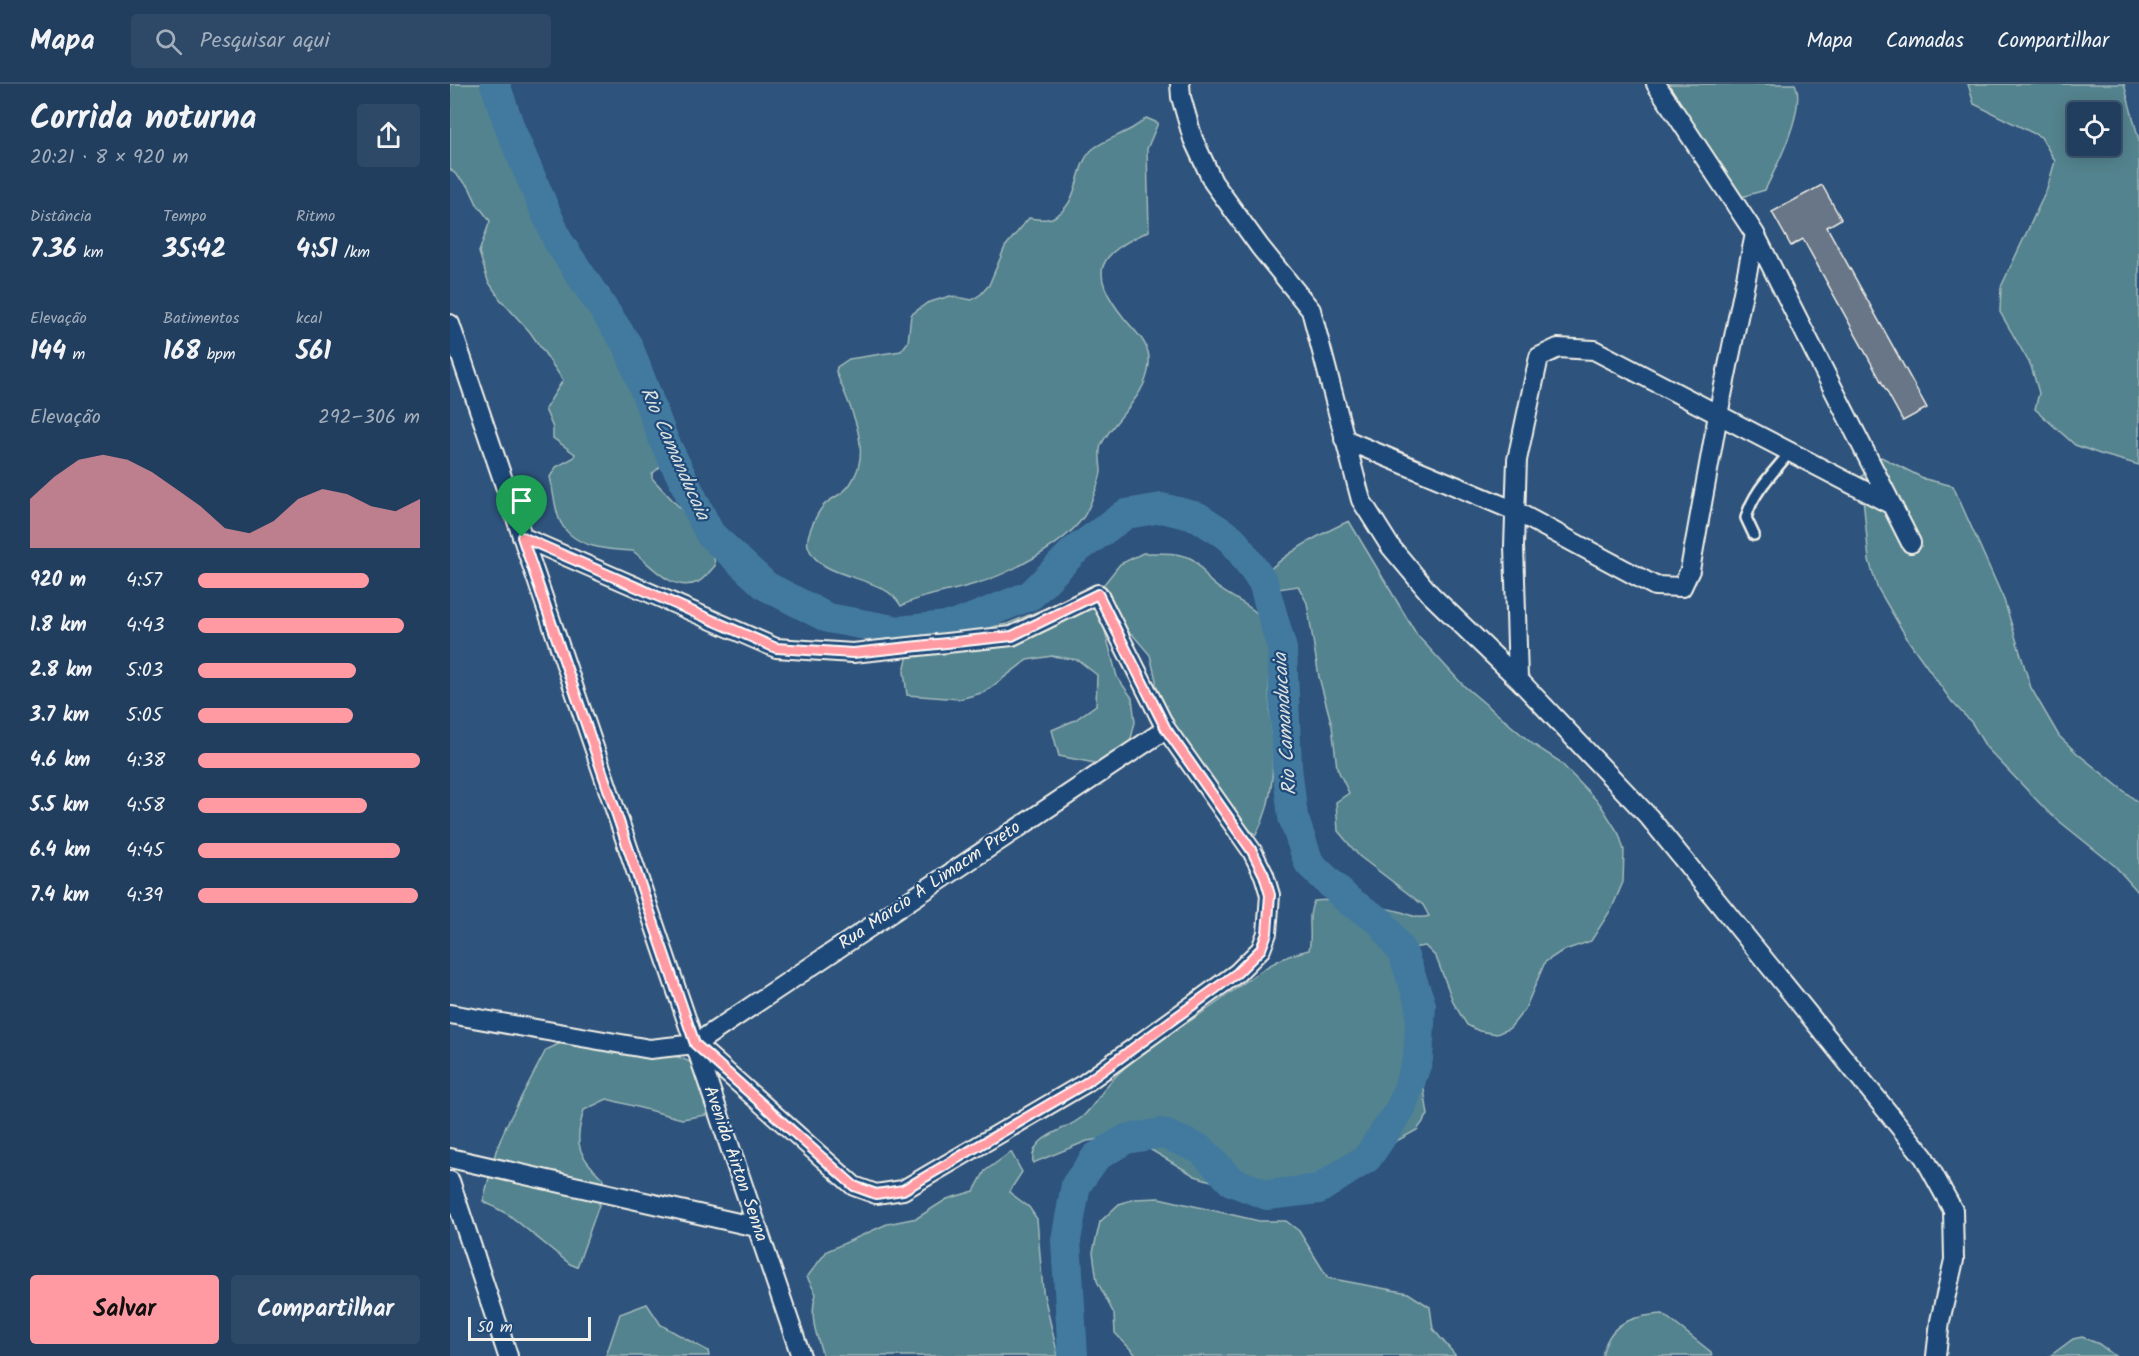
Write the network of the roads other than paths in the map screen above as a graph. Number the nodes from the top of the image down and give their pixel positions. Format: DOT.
graph roads {
  1 [pos="1180,84"];
  2 [pos="1656,84"];
  3 [pos="1755,234"];
  4 [pos="450,324"];
  5 [pos="1718,415"];
  6 [pos="1344,439"];
  7 [pos="1790,452"];
  8 [pos="1892,505"];
  9 [pos="1515,511"];
  10 [pos="1754,535"];
  11 [pos="522,537"];
  12 [pos="1911,543"];
  13 [pos="1518,679"];
  14 [pos="1166,729"];
  15 [pos="450,1014"];
  16 [pos="695,1044"];
  17 [pos="450,1158"];
  18 [pos="450,1181"];
  19 [pos="756,1227"];
  20 [pos="508,1356"];
  21 [pos="801,1356"];
  22 [pos="1936,1356"];
  1 -- 6 [label="street"];
  2 -- 3 [label="street"];
  3 -- 5 [label="street"];
  3 -- 8 [label="street"];
  4 -- 11 [label="street, Avenida Airton Senna"];
  5 -- 7 [label="street"];
  5 -- 9 [label="street"];
  5 -- 9 [label="street"];
  6 -- 9 [label="street"];
  6 -- 13 [label="street"];
  7 -- 8 [label="street"];
  7 -- 10 [label="lane"];
  8 -- 12 [label="street"];
  9 -- 13 [label="street"];
  11 -- 14 [label="street"];
  11 -- 16 [label="street, Avenida Airton Senna"];
  13 -- 22 [label="street"];
  14 -- 16 [label="street, Rua Marcio A Limacm Preto"];
  14 -- 16 [label="street"];
  15 -- 16 [label="street"];
  16 -- 19 [label="street, Avenida Airton Senna"];
  17 -- 19 [label="street"];
  18 -- 20 [label="street"];
  19 -- 21 [label="street, Avenida Airton Senna"];
}
